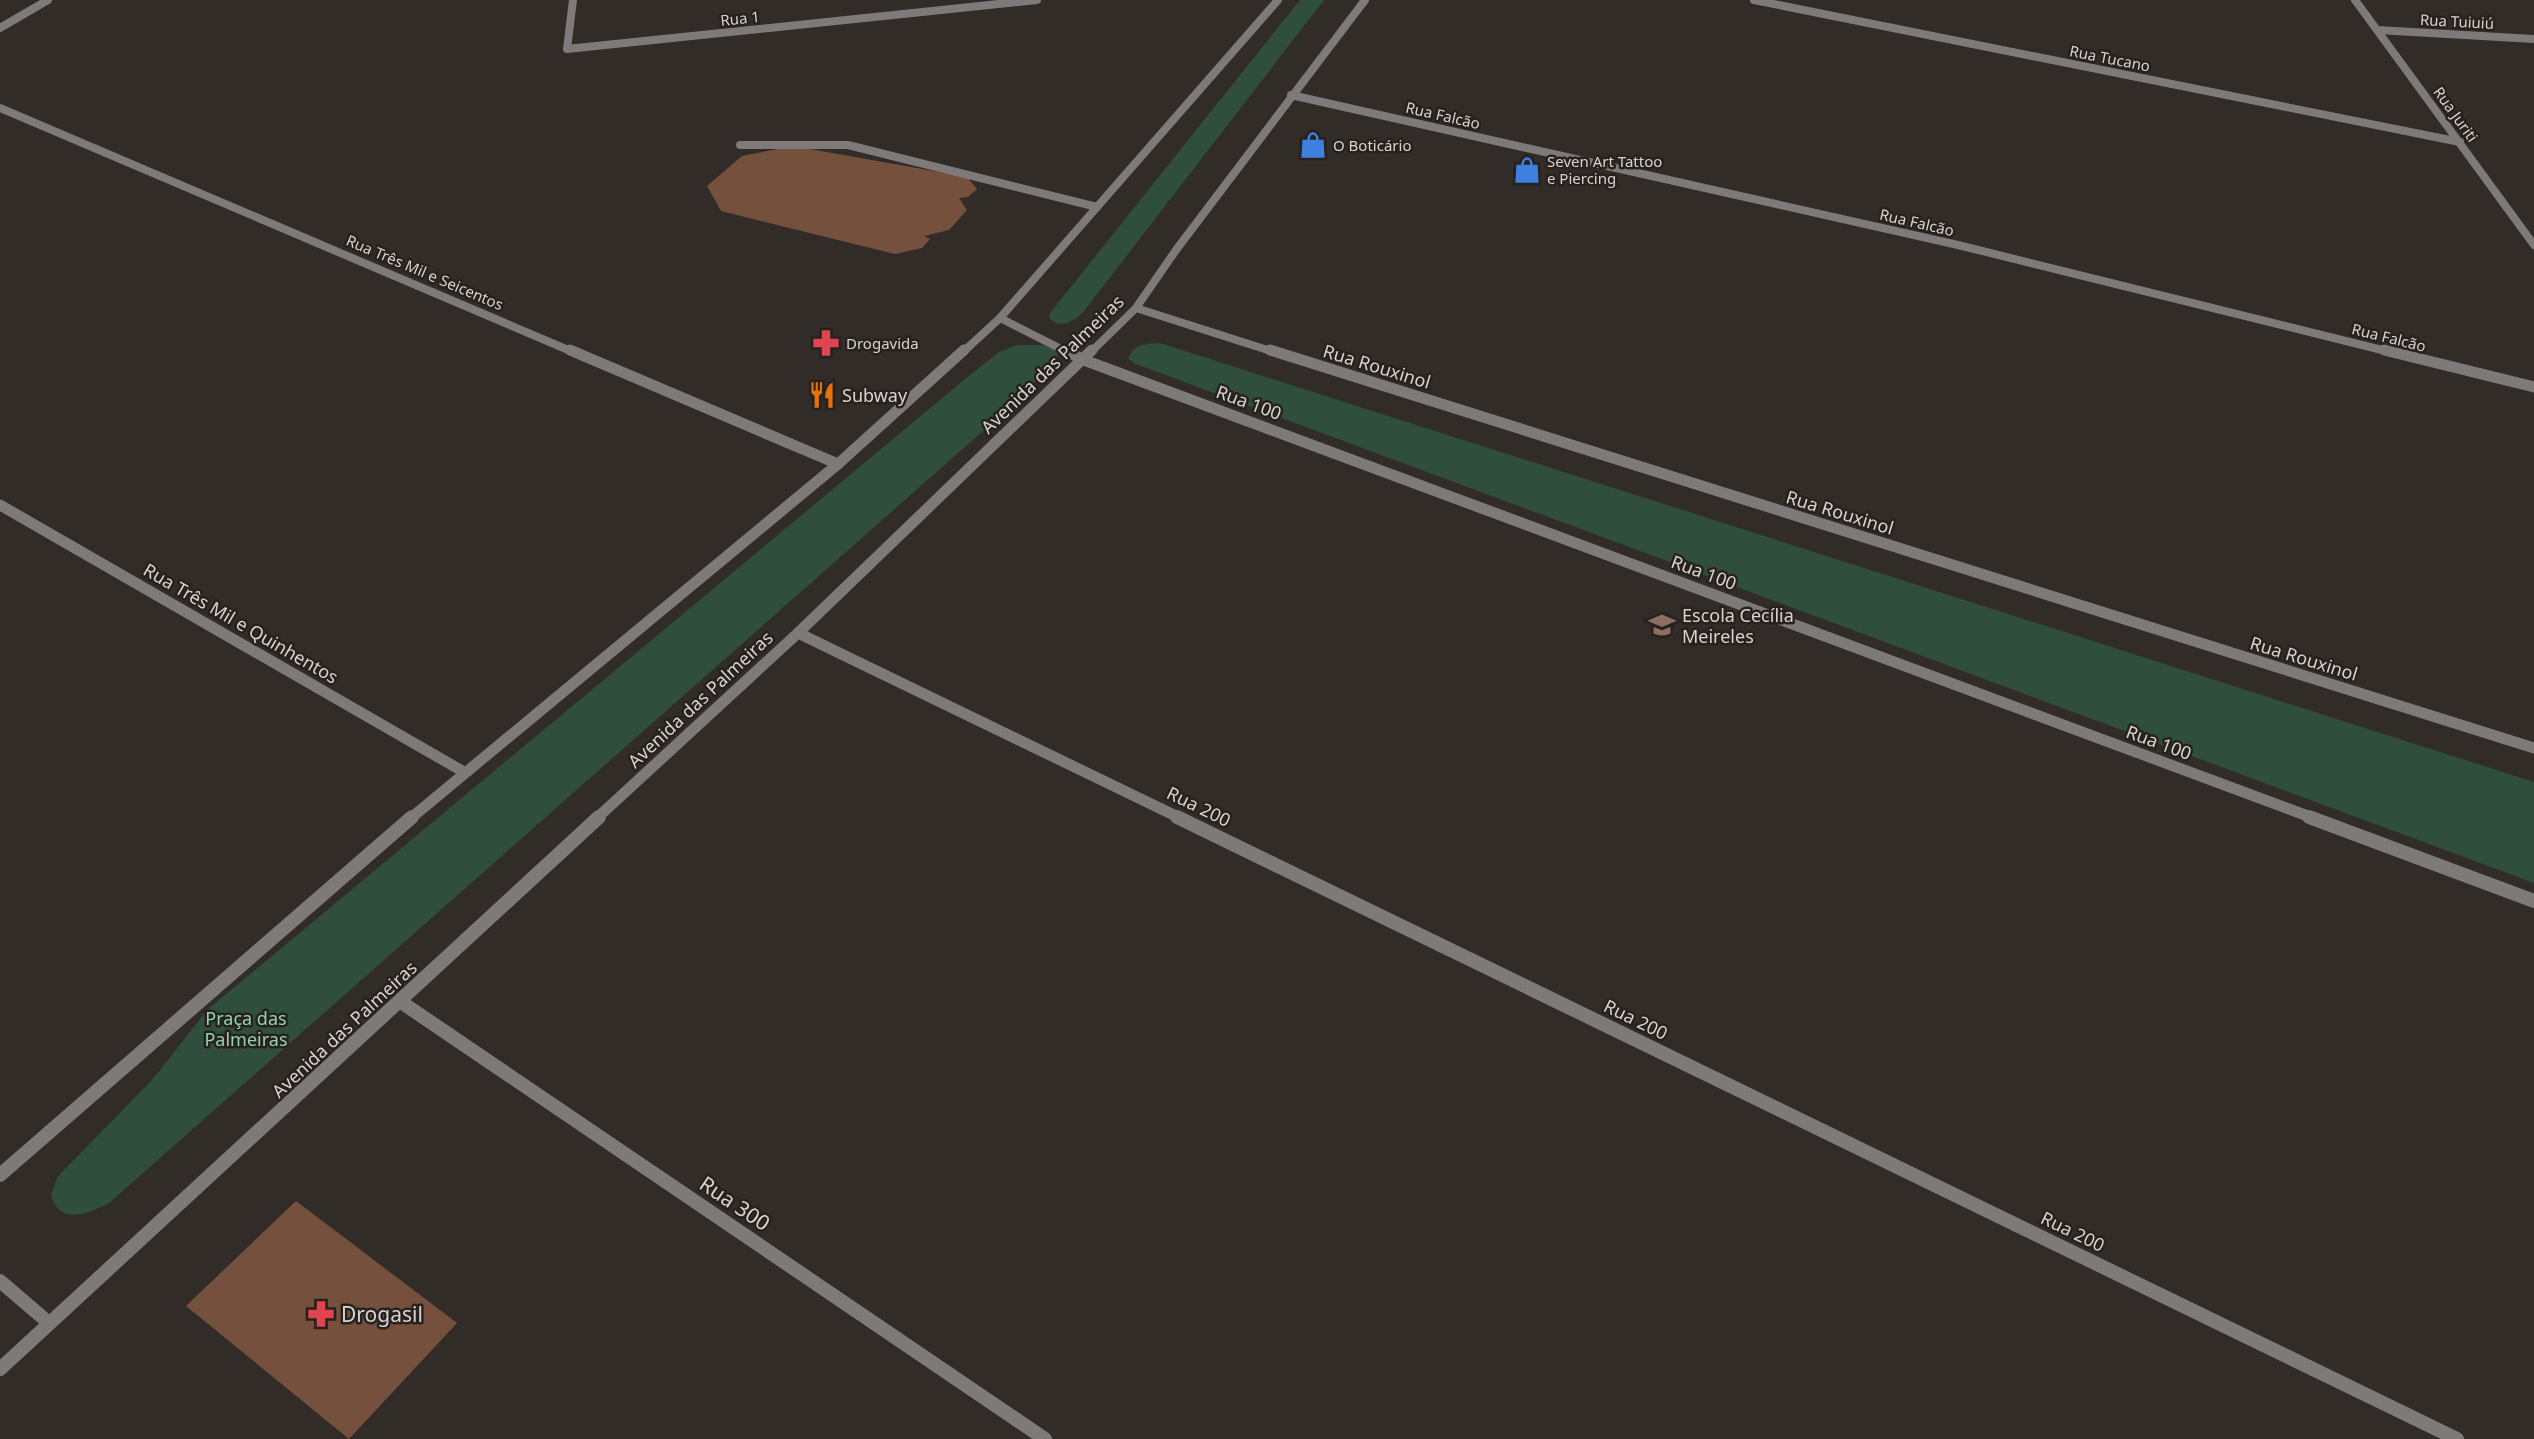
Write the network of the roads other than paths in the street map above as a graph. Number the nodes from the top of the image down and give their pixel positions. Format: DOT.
graph roads {
  1 [pos="48,0"];
  2 [pos="573,0"];
  3 [pos="1037,0"];
  4 [pos="1278,0"];
  5 [pos="1365,0"];
  6 [pos="1754,0"];
  7 [pos="2355,0"];
  8 [pos="0,28"];
  9 [pos="2378,30"];
  10 [pos="2534,39"];
  11 [pos="1291,95"];
  12 [pos="0,108"];
  13 [pos="2460,142"];
  14 [pos="740,145"];
  15 [pos="1097,207"];
  16 [pos="2534,245"];
  17 [pos="1136,308"];
  18 [pos="1000,318"];
  19 [pos="1084,360"];
  20 [pos="2534,387"];
  21 [pos="838,465"];
  22 [pos="0,505"];
  23 [pos="798,633"];
  24 [pos="2534,748"];
  25 [pos="464,772"];
  26 [pos="2534,902"];
  27 [pos="401,1002"];
  28 [pos="0,1175"];
  29 [pos="0,1281"];
  30 [pos="49,1323"];
  31 [pos="0,1369"];
  32 [pos="1045,1439"];
  33 [pos="2457,1439"];
  1 -- 8 [label="street"];
  2 -- 3 [label="street, Rua 1"];
  4 -- 15 [label="street"];
  5 -- 11 [label="street, Avenida das Palmeiras"];
  6 -- 13 [label="street, Rua Tucano"];
  7 -- 9 [label="street, Rua Juriti"];
  9 -- 10 [label="street, Rua Tuiuiú"];
  9 -- 13 [label="street, Rua Juriti"];
  11 -- 17 [label="street, Avenida das Palmeiras"];
  11 -- 20 [label="street, Rua Falcão"];
  12 -- 21 [label="street, Rua Três Mil e Seicentos"];
  13 -- 16 [label="street, Rua Juriti"];
  14 -- 15 [label="street"];
  15 -- 18 [label="street"];
  17 -- 19 [label="street, Avenida das Palmeiras"];
  17 -- 24 [label="street, Rua Rouxinol"];
  18 -- 19 [label="street, Rua 100"];
  18 -- 21 [label="street"];
  19 -- 23 [label="street, Avenida das Palmeiras"];
  19 -- 26 [label="street, Rua 100"];
  21 -- 25 [label="street"];
  22 -- 25 [label="street, Rua Três Mil e Quinhentos"];
  23 -- 27 [label="street, Avenida das Palmeiras"];
  23 -- 33 [label="street, Rua 200"];
  25 -- 28 [label="street"];
  27 -- 30 [label="street, Avenida das Palmeiras"];
  27 -- 32 [label="street, Rua 300"];
  29 -- 30 [label="street"];
  30 -- 31 [label="street, Avenida das Palmeiras"];
}
